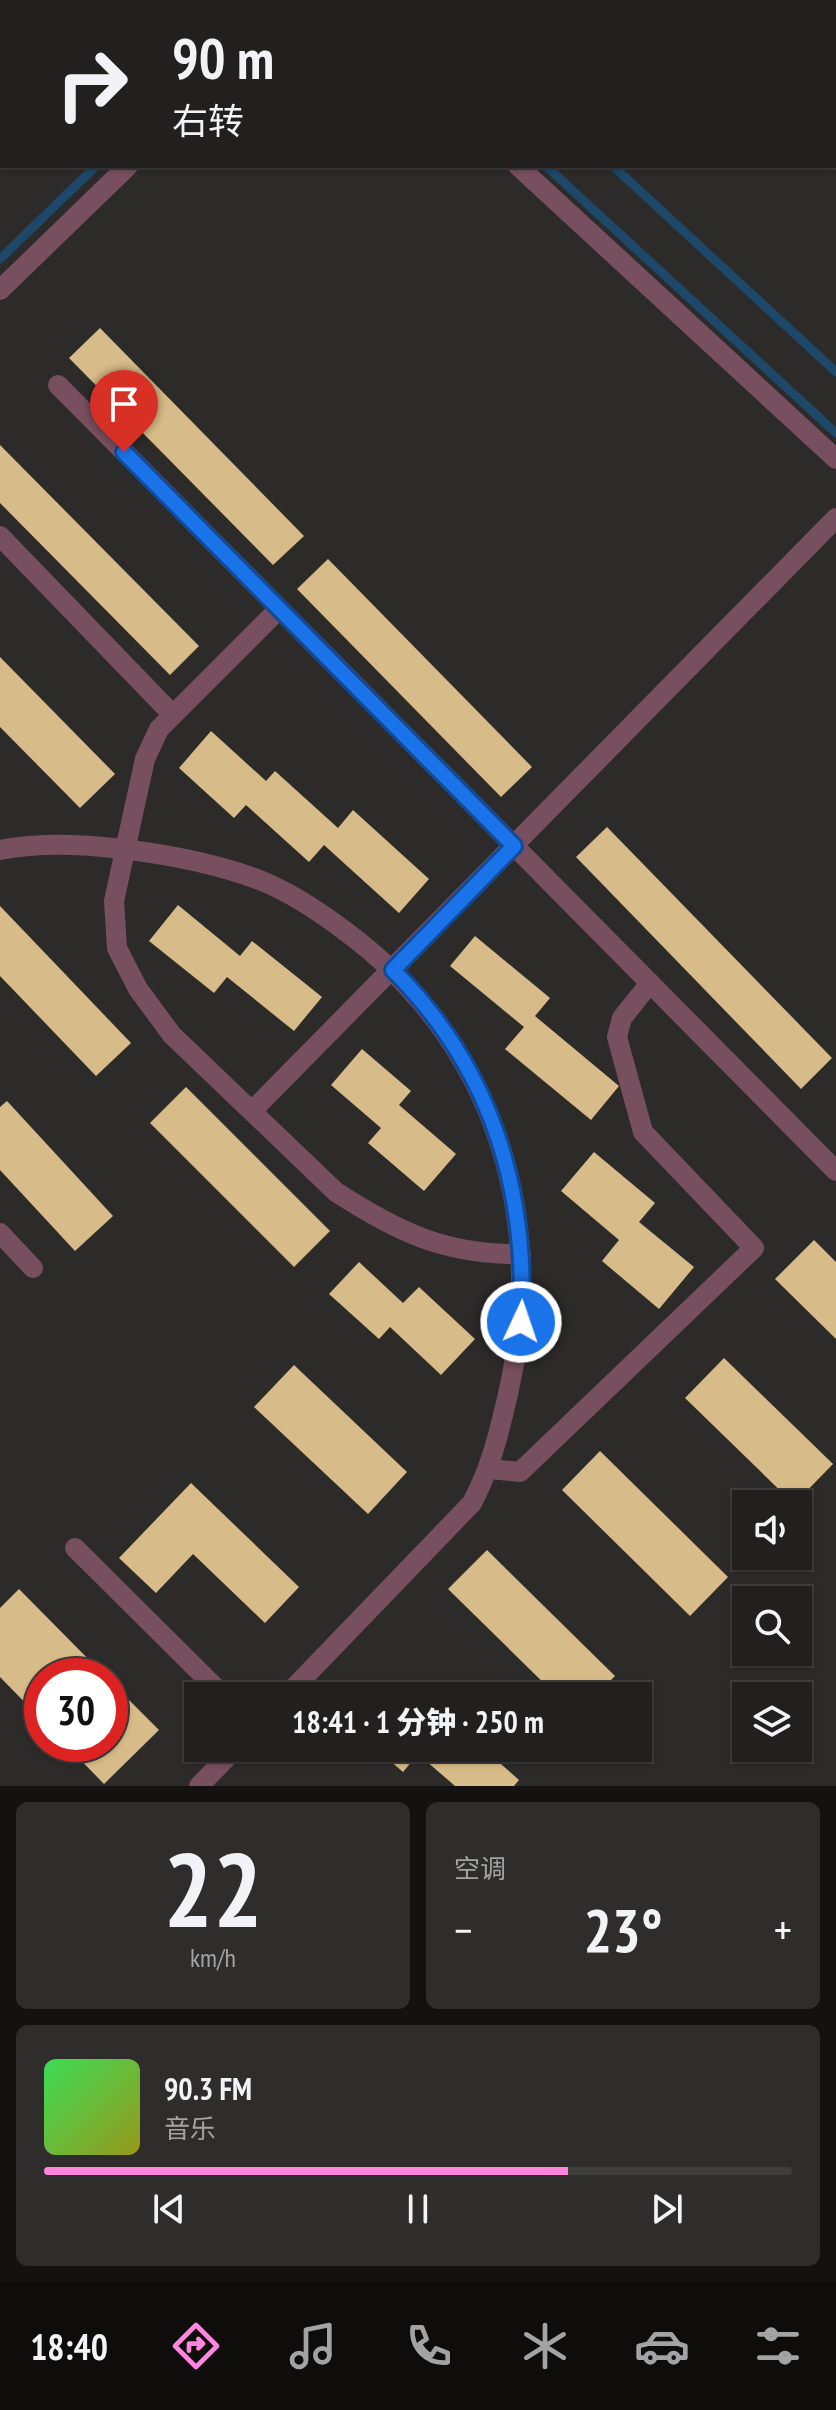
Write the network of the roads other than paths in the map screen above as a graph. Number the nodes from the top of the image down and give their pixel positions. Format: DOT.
graph roads {
  1 [pos="126,168"];
  2 [pos="520,168"];
  3 [pos="0,290"];
  4 [pos="58,385"];
  5 [pos="836,459"];
  6 [pos="836,518"];
  7 [pos="0,536"];
  8 [pos="279,609"];
  9 [pos="173,715"];
  10 [pos="514,846"];
  11 [pos="126,849"];
  12 [pos="0,850"];
  13 [pos="393,970"];
  14 [pos="650,983"];
  15 [pos="252,1111"];
  16 [pos="836,1171"];
  17 [pos="0,1233"];
  18 [pos="521,1254"];
  19 [pos="33,1268"];
  20 [pos="490,1469"];
  21 [pos="75,1548"];
  22 [pos="210,1682"];
  23 [pos="299,1682"];
  24 [pos="222,1762"];
  25 [pos="199,1786"];
  1 -- 3 [label="street"];
  2 -- 5 [label="street"];
  4 -- 8 [label="street"];
  6 -- 10 [label="street"];
  7 -- 9 [label="street"];
  8 -- 9 [label="street"];
  8 -- 10 [label="street"];
  9 -- 11 [label="street"];
  10 -- 13 [label="street"];
  10 -- 14 [label="street"];
  11 -- 12 [label="street"];
  11 -- 13 [label="street"];
  11 -- 15 [label="street"];
  13 -- 15 [label="street"];
  13 -- 18 [label="street"];
  14 -- 16 [label="street"];
  14 -- 20 [label="street"];
  15 -- 18 [label="street"];
  17 -- 19 [label="street"];
  18 -- 20 [label="street"];
  20 -- 23 [label="street"];
  21 -- 22 [label="street"];
  24 -- 25 [label="street"];
}
